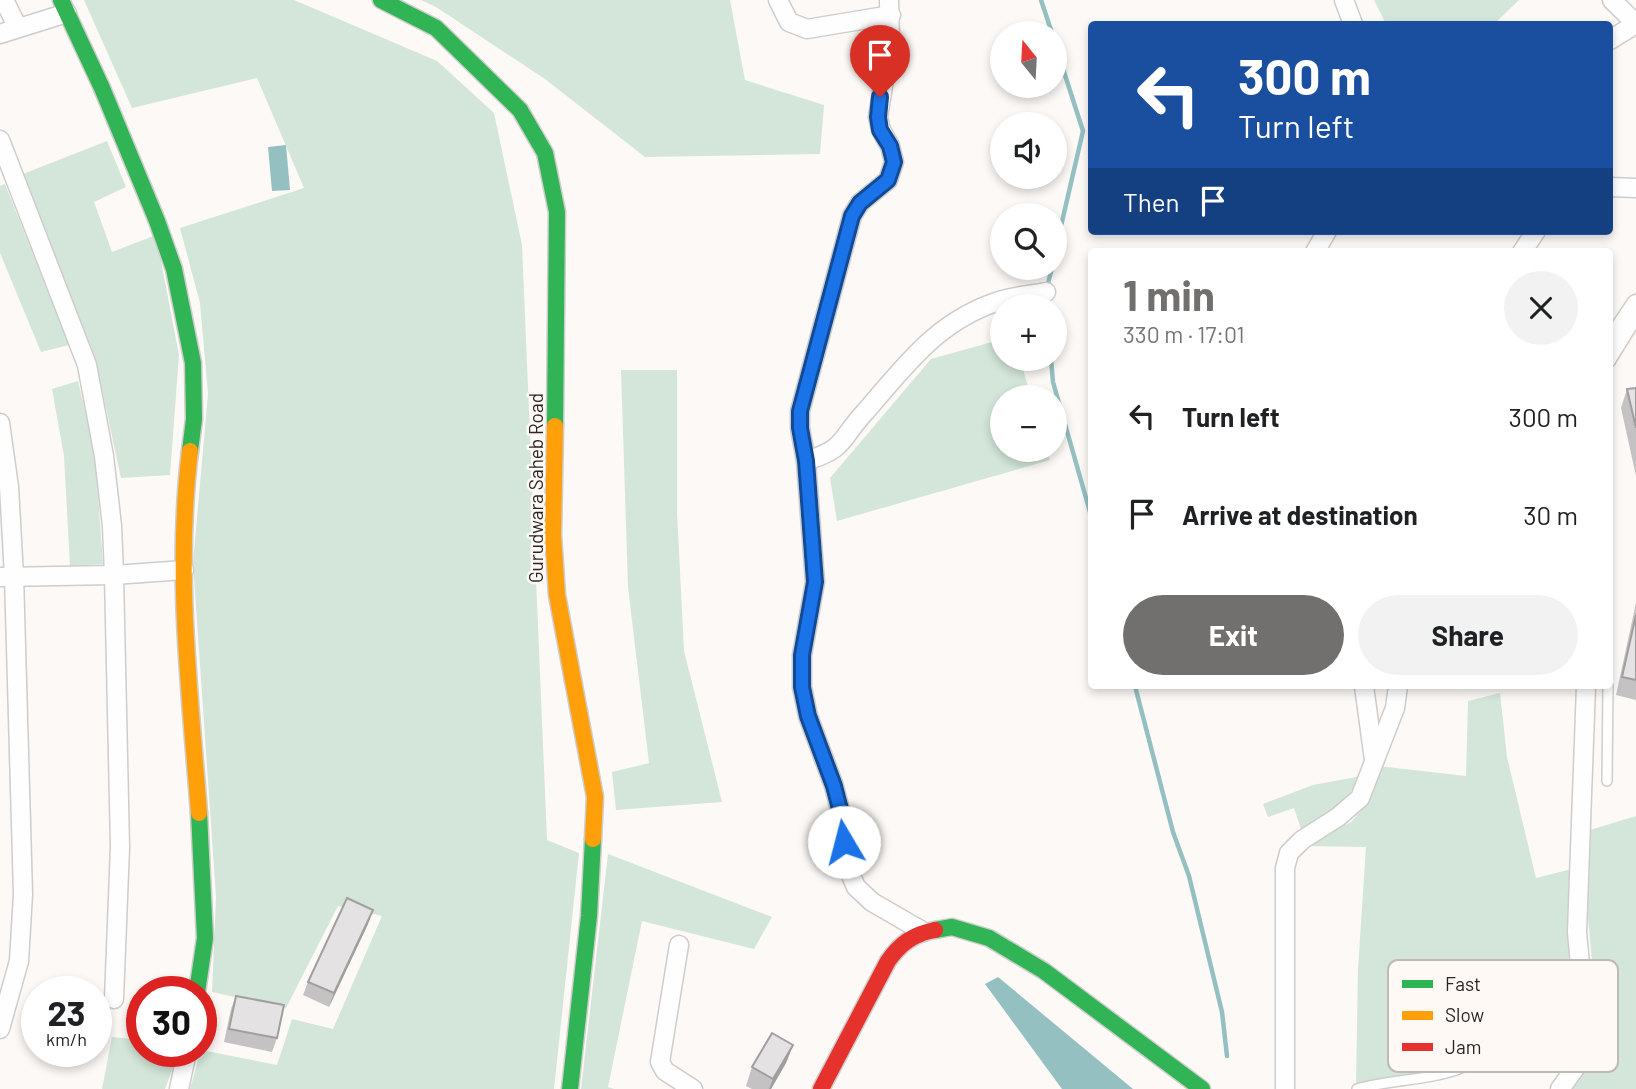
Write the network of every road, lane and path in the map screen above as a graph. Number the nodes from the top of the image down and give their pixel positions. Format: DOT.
graph roads {
  1 [pos="4,0"];
  2 [pos="381,0"];
  3 [pos="778,0"];
  4 [pos="1344,0"];
  5 [pos="1612,0"];
  6 [pos="64,6"];
  7 [pos="890,8"];
  8 [pos="1352,21"];
  9 [pos="1636,24"];
  10 [pos="18,28"];
  11 [pos="0,34"];
  12 [pos="1613,38"];
  13 [pos="0,140"];
  14 [pos="1613,187"];
  15 [pos="1636,188"];
  16 [pos="1046,292"];
  17 [pos="1636,304"];
  18 [pos="1636,320"];
  19 [pos="1613,339"];
  20 [pos="1613,357"];
  21 [pos="0,423"];
  22 [pos="806,461"];
  23 [pos="184,570"];
  24 [pos="114,575"];
  25 [pos="7,577"];
  26 [pos="1364,689"];
  27 [pos="1398,689"];
  28 [pos="1586,689"];
  29 [pos="1608,689"];
  30 [pos="1375,763"];
  31 [pos="1607,781"];
  32 [pos="924,932"];
  33 [pos="679,945"];
  34 [pos="1579,953"];
  35 [pos="1575,960"];
  36 [pos="1580,960"];
  37 [pos="199,976"];
  38 [pos="114,999"];
  39 [pos="0,1029"];
  40 [pos="184,1067"];
  41 [pos="1447,1072"];
  42 [pos="1573,1072"];
  43 [pos="179,1089"];
  44 [pos="570,1089"];
  45 [pos="693,1089"];
  46 [pos="821,1089"];
  47 [pos="1202,1089"];
  48 [pos="1285,1089"];
  49 [pos="1357,1089"];
  50 [pos="1560,1089"];
  1 -- 10 [label="street"];
  2 -- 44 [label="street, Gurudwara Saheb Road"];
  3 -- 7 [label="street"];
  4 -- 8 [label="street"];
  5 -- 9 [label="street"];
  6 -- 10 [label="street"];
  6 -- 23 [label="street"];
  7 -- 22 [label="street"];
  9 -- 12 [label="street"];
  10 -- 11 [label="street"];
  13 -- 24 [label="street"];
  14 -- 15 [label="street"];
  16 -- 22 [label="street"];
  17 -- 19 [label="street"];
  18 -- 20 [label="lane"];
  21 -- 25 [label="street"];
  22 -- 32 [label="street"];
  23 -- 24 [label="street"];
  23 -- 37 [label="street"];
  24 -- 25 [label="street"];
  24 -- 38 [label="street"];
  25 -- 39 [label="street"];
  26 -- 30 [label="street"];
  27 -- 30 [label="street"];
  28 -- 34 [label="street"];
  29 -- 31 [label="lane"];
  30 -- 48 [label="street"];
  32 -- 46 [label="street"];
  32 -- 47 [label="street"];
  33 -- 45 [label="street"];
  34 -- 35 [label="lane"];
  34 -- 36 [label="street"];
  40 -- 43 [label="street"];
  41 -- 49 [label="lane"];
  42 -- 50 [label="street"];
}
